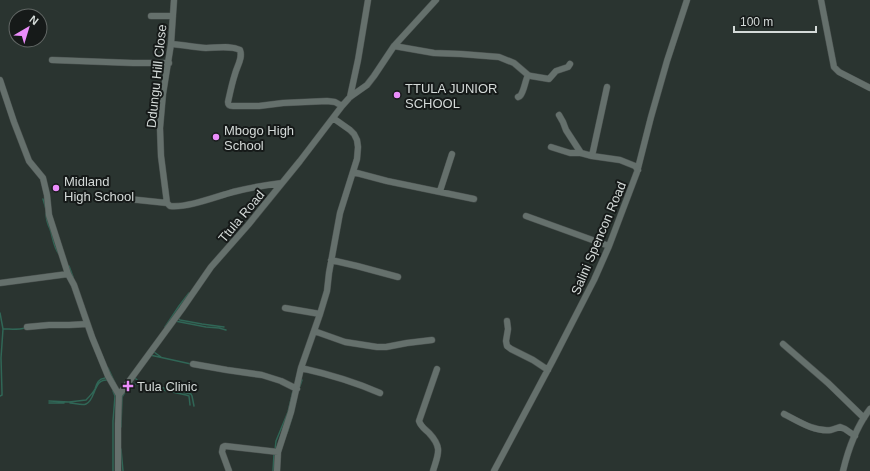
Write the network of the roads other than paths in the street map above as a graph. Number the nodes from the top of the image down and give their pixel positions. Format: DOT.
graph roads {
  1 [pos="174,0"];
  2 [pos="368,0"];
  3 [pos="436,0"];
  4 [pos="687,0"];
  5 [pos="821,0"];
  6 [pos="151,16"];
  7 [pos="173,16"];
  8 [pos="171,44"];
  9 [pos="394,46"];
  10 [pos="52,60"];
  11 [pos="169,63"];
  12 [pos="570,64"];
  13 [pos="528,75"];
  14 [pos="0,80"];
  15 [pos="607,87"];
  16 [pos="870,88"];
  17 [pos="350,97"];
  18 [pos="518,97"];
  19 [pos="342,106"];
  20 [pos="559,115"];
  21 [pos="333,118"];
  22 [pos="551,147"];
  23 [pos="581,153"];
  24 [pos="452,154"];
  25 [pos="592,156"];
  26 [pos="638,170"];
  27 [pos="353,172"];
  28 [pos="282,183"];
  29 [pos="440,191"];
  30 [pos="119,198"];
  31 [pos="474,198"];
  32 [pos="167,203"];
  33 [pos="526,216"];
  34 [pos="609,246"];
  35 [pos="331,260"];
  36 [pos="68,274"];
  37 [pos="398,277"];
  38 [pos="0,283"];
  39 [pos="285,308"];
  40 [pos="320,314"];
  41 [pos="506,321"];
  42 [pos="87,324"];
  43 [pos="27,327"];
  44 [pos="314,331"];
  45 [pos="432,340"];
  46 [pos="783,344"];
  47 [pos="193,364"];
  48 [pos="302,368"];
  49 [pos="437,370"];
  50 [pos="548,370"];
  51 [pos="297,389"];
  52 [pos="380,393"];
  53 [pos="119,395"];
  54 [pos="870,409"];
  55 [pos="784,414"];
  56 [pos="864,418"];
  57 [pos="855,436"];
  58 [pos="278,452"];
  59 [pos="118,471"];
  60 [pos="228,471"];
  61 [pos="277,471"];
  62 [pos="433,471"];
  63 [pos="494,471"];
  64 [pos="843,471"];
  1 -- 7 [label="street, Ddungu Hill Close"];
  2 -- 17 [label="street"];
  3 -- 9 [label="street, Ttula Road"];
  4 -- 26 [label="street, Salini Spencon Road"];
  5 -- 16 [label="street"];
  6 -- 7 [label="street"];
  7 -- 8 [label="street, Ddungu Hill Close"];
  8 -- 11 [label="street, Ddungu Hill Close"];
  8 -- 19 [label="street"];
  9 -- 13 [label="street"];
  9 -- 17 [label="street, Ttula Road"];
  10 -- 11 [label="street"];
  11 -- 32 [label="street, Ddungu Hill Close"];
  12 -- 13 [label="street"];
  13 -- 18 [label="street"];
  14 -- 36 [label="street"];
  15 -- 25 [label="street"];
  17 -- 19 [label="street, Ttula Road"];
  19 -- 21 [label="street, Ttula Road"];
  20 -- 23 [label="street"];
  21 -- 27 [label="street"];
  21 -- 28 [label="street, Ttula Road"];
  22 -- 23 [label="street"];
  23 -- 25 [label="street"];
  24 -- 29 [label="street"];
  25 -- 26 [label="street"];
  26 -- 34 [label="street, Salini Spencon Road"];
  27 -- 29 [label="street"];
  27 -- 35 [label="street"];
  28 -- 32 [label="street"];
  28 -- 53 [label="street, Ttula Road"];
  29 -- 31 [label="street"];
  30 -- 32 [label="street"];
  33 -- 34 [label="street"];
  34 -- 50 [label="street, Salini Spencon Road"];
  35 -- 37 [label="street"];
  35 -- 40 [label="street"];
  36 -- 38 [label="street"];
  36 -- 42 [label="street"];
  39 -- 40 [label="street"];
  40 -- 44 [label="street"];
  41 -- 50 [label="street"];
  42 -- 43 [label="street"];
  42 -- 53 [label="street"];
  44 -- 45 [label="street"];
  44 -- 48 [label="street"];
  46 -- 56 [label="street"];
  47 -- 51 [label="street"];
  48 -- 51 [label="street"];
  48 -- 52 [label="street"];
  49 -- 62 [label="street"];
  50 -- 63 [label="street, Salini Spencon Road"];
  51 -- 58 [label="street"];
  53 -- 59 [label="street"];
  54 -- 56 [label="street"];
  55 -- 57 [label="street"];
  56 -- 57 [label="street"];
  57 -- 64 [label="street"];
  58 -- 60 [label="street"];
  58 -- 61 [label="street"];
}
